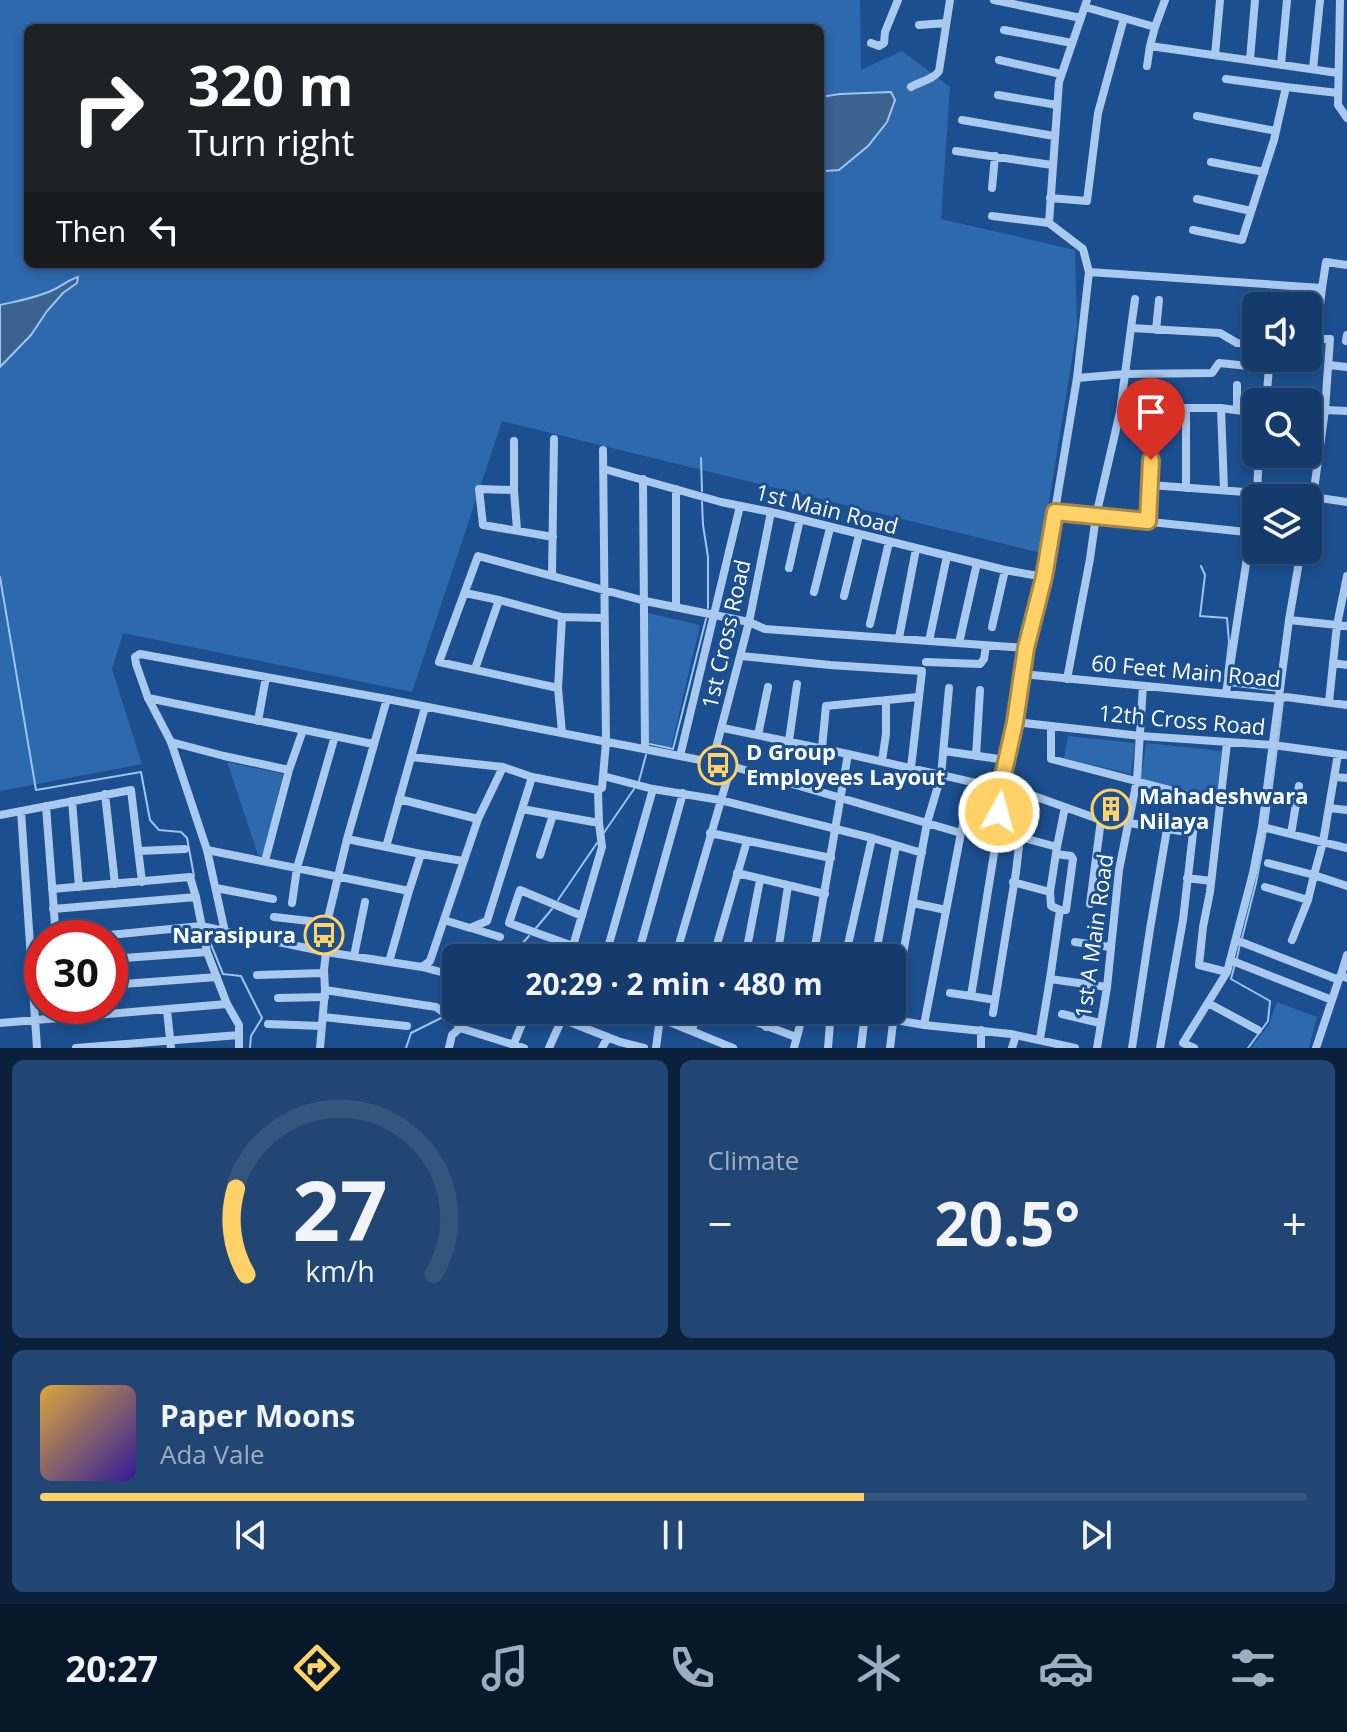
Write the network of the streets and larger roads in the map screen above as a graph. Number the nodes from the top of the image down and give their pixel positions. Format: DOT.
graph roads {
  1 [pos="898,0"];
  2 [pos="950,0"];
  3 [pos="994,0"];
  4 [pos="1165,0"];
  5 [pos="1220,0"];
  6 [pos="1255,0"];
  7 [pos="1287,0"];
  8 [pos="1320,0"];
  9 [pos="1340,0"];
  10 [pos="1086,3"];
  11 [pos="1081,18"];
  12 [pos="1124,18"];
  13 [pos="946,23"];
  14 [pos="919,25"];
  15 [pos="1155,27"];
  16 [pos="1004,30"];
  17 [pos="1343,37"];
  18 [pos="871,43"];
  19 [pos="1072,43"];
  20 [pos="1150,46"];
  21 [pos="1215,55"];
  22 [pos="999,60"];
  23 [pos="1250,60"];
  24 [pos="1281,65"];
  25 [pos="1147,66"];
  26 [pos="1313,69"];
  27 [pos="1338,73"];
  28 [pos="1061,74"];
  29 [pos="1226,79"];
  30 [pos="911,87"];
  31 [pos="1286,87"];
  32 [pos="1338,93"];
  33 [pos="998,95"];
  34 [pos="1057,105"];
  35 [pos="1197,116"];
  36 [pos="1347,118"];
  37 [pos="962,120"];
  38 [pos="1276,131"];
  39 [pos="1054,136"];
  40 [pos="956,151"];
  41 [pos="995,156"];
  42 [pos="1211,162"];
  43 [pos="1052,165"];
  44 [pos="1264,172"];
  45 [pos="992,188"];
  46 [pos="1050,198"];
  47 [pos="1197,199"];
  48 [pos="1251,211"];
  49 [pos="992,216"];
  50 [pos="1049,223"];
  51 [pos="1193,230"];
  52 [pos="1347,265"];
  53 [pos="1089,272"];
  54 [pos="1322,288"];
  55 [pos="1135,299"];
  56 [pos="1159,300"];
  57 [pos="1131,328"];
  58 [pos="1156,330"];
  59 [pos="1242,343"];
  60 [pos="1242,365"];
  61 [pos="1329,365"];
  62 [pos="1347,367"];
  63 [pos="1125,374"];
  64 [pos="1077,378"];
  65 [pos="1237,385"];
  66 [pos="1152,408"];
  67 [pos="1186,408"];
  68 [pos="1221,408"];
  69 [pos="1237,410"];
  70 [pos="1325,410"];
  71 [pos="1242,411"];
  72 [pos="1347,411"];
  73 [pos="1120,412"];
  74 [pos="1322,412"];
  75 [pos="554,439"];
  76 [pos="514,441"];
  77 [pos="603,450"];
  78 [pos="604,469"];
  79 [pos="643,479"];
  80 [pos="1315,484"];
  81 [pos="1150,485"];
  82 [pos="1186,488"];
  83 [pos="676,489"];
  84 [pos="514,490"];
  85 [pos="1224,490"];
  86 [pos="1242,491"];
  87 [pos="1322,498"];
  88 [pos="1347,502"];
  89 [pos="740,506"];
  90 [pos="771,512"];
  91 [pos="1055,512"];
  92 [pos="1096,516"];
  93 [pos="800,519"];
  94 [pos="1148,521"];
  95 [pos="830,528"];
  96 [pos="517,530"];
  97 [pos="1242,531"];
  98 [pos="859,535"];
  99 [pos="553,537"];
  100 [pos="889,542"];
  101 [pos="916,549"];
  102 [pos="947,556"];
  103 [pos="977,563"];
  104 [pos="1248,564"];
  105 [pos="1299,564"];
  106 [pos="789,568"];
  107 [pos="1005,570"];
  108 [pos="552,575"];
  109 [pos="1347,576"];
  110 [pos="1044,577"];
  111 [pos="605,590"];
  112 [pos="814,592"];
  113 [pos="465,593"];
  114 [pos="844,596"];
  115 [pos="499,600"];
  116 [pos="645,601"];
  117 [pos="676,607"];
  118 [pos="715,615"];
  119 [pos="562,617"];
  120 [pos="604,618"];
  121 [pos="1289,620"];
  122 [pos="749,622"];
  123 [pos="870,624"];
  124 [pos="1337,625"];
  125 [pos="1347,626"];
  126 [pos="992,627"];
  127 [pos="899,638"];
  128 [pos="929,641"];
  129 [pos="959,643"];
  130 [pos="986,646"];
  131 [pos="1026,648"];
  132 [pos="741,656"];
  133 [pos="926,662"];
  134 [pos="1333,663"];
  135 [pos="1347,665"];
  136 [pos="475,669"];
  137 [pos="1022,674"];
  138 [pos="266,677"];
  139 [pos="1067,679"];
  140 [pos="797,684"];
  141 [pos="1143,686"];
  142 [pos="768,687"];
  143 [pos="1226,687"];
  144 [pos="558,688"];
  145 [pos="949,688"];
  146 [pos="980,690"];
  147 [pos="1280,695"];
  148 [pos="918,697"];
  149 [pos="148,698"];
  150 [pos="387,699"];
  151 [pos="886,700"];
  152 [pos="1329,702"];
  153 [pos="1347,705"];
  154 [pos="425,707"];
  155 [pos="258,721"];
  156 [pos="1015,722"];
  157 [pos="1051,727"];
  158 [pos="723,728"];
  159 [pos="303,730"];
  160 [pos="562,733"];
  161 [pos="758,735"];
  162 [pos="335,736"];
  163 [pos="1141,736"];
  164 [pos="789,741"];
  165 [pos="171,742"];
  166 [pos="606,742"];
  167 [pos="1227,743"];
  168 [pos="373,744"];
  169 [pos="1273,745"];
  170 [pos="822,748"];
  171 [pos="645,749"];
  172 [pos="944,751"];
  173 [pos="848,754"];
  174 [pos="1343,754"];
  175 [pos="680,756"];
  176 [pos="976,756"];
  177 [pos="411,757"];
  178 [pos="1006,760"];
  179 [pos="882,761"];
  180 [pos="712,763"];
  181 [pos="731,766"];
  182 [pos="503,767"];
  183 [pos="911,768"];
  184 [pos="289,770"];
  185 [pos="603,776"];
  186 [pos="941,776"];
  187 [pos="532,777"];
  188 [pos="1335,777"];
  189 [pos="1347,778"];
  190 [pos="1137,780"];
  191 [pos="973,783"];
  192 [pos="1299,786"];
  193 [pos="653,789"];
  194 [pos="1000,789"];
  195 [pos="598,790"];
  196 [pos="683,793"];
  197 [pos="105,794"];
  198 [pos="842,798"];
  199 [pos="399,799"];
  200 [pos="720,800"];
  201 [pos="72,801"];
  202 [pos="1220,803"];
  203 [pos="46,806"];
  204 [pos="1065,807"];
  205 [pos="1329,808"];
  206 [pos="522,809"];
  207 [pos="1347,810"];
  208 [pos="21,811"];
  209 [pos="0,815"];
  210 [pos="553,815"];
  211 [pos="478,819"];
  212 [pos="1195,819"];
  213 [pos="599,823"];
  214 [pos="927,823"];
  215 [pos="1129,823"];
  216 [pos="1265,828"];
  217 [pos="1167,829"];
  218 [pos="836,830"];
  219 [pos="710,833"];
  220 [pos="961,833"];
  221 [pos="1193,833"];
  222 [pos="1291,834"];
  223 [pos="997,835"];
  224 [pos="1020,837"];
  225 [pos="872,838"];
  226 [pos="347,839"];
  227 [pos="747,841"];
  228 [pos="1323,842"];
  229 [pos="896,846"];
  230 [pos="386,847"];
  231 [pos="1347,848"];
  232 [pos="185,849"];
  233 [pos="207,850"];
  234 [pos="139,851"];
  235 [pos="1057,851"];
  236 [pos="922,853"];
  237 [pos="421,854"];
  238 [pos="540,855"];
  239 [pos="831,858"];
  240 [pos="265,861"];
  241 [pos="463,861"];
  242 [pos="1268,863"];
  243 [pos="297,868"];
  244 [pos="737,873"];
  245 [pos="1314,875"];
  246 [pos="338,878"];
  247 [pos="1187,878"];
  248 [pos="760,880"];
  249 [pos="1211,881"];
  250 [pos="142,882"];
  251 [pos="1013,882"];
  252 [pos="115,884"];
  253 [pos="788,886"];
  254 [pos="1347,886"];
  255 [pos="79,887"];
  256 [pos="1265,887"];
  257 [pos="216,888"];
  258 [pos="52,889"];
  259 [pos="409,891"];
  260 [pos="1050,892"];
  261 [pos="825,894"];
  262 [pos="196,897"];
  263 [pos="273,899"];
  264 [pos="1308,900"];
  265 [pos="365,902"];
  266 [pos="292,903"];
  267 [pos="913,903"];
  268 [pos="1090,904"];
  269 [pos="53,909"];
  270 [pos="946,910"];
  271 [pos="1060,910"];
  272 [pos="582,916"];
  273 [pos="274,917"];
  274 [pos="28,920"];
  275 [pos="54,920"];
  276 [pos="444,920"];
  277 [pos="327,923"];
  278 [pos="201,926"];
  279 [pos="470,928"];
  280 [pos="224,931"];
  281 [pos="128,933"];
  282 [pos="500,937"];
  283 [pos="1236,940"];
  284 [pos="1292,940"];
  285 [pos="1075,942"];
  286 [pos="567,944"];
  287 [pos="574,944"];
  288 [pos="608,944"];
  289 [pos="641,944"];
  290 [pos="679,944"];
  291 [pos="717,944"];
  292 [pos="748,944"];
  293 [pos="779,944"];
  294 [pos="816,944"];
  295 [pos="848,944"];
  296 [pos="878,944"];
  297 [pos="904,944"];
  298 [pos="1110,947"];
  299 [pos="207,952"];
  300 [pos="326,952"];
  301 [pos="1347,955"];
  302 [pos="354,956"];
  303 [pos="128,958"];
  304 [pos="1230,960"];
  305 [pos="389,962"];
  306 [pos="422,967"];
  307 [pos="442,972"];
  308 [pos="1227,972"];
  309 [pos="324,973"];
  310 [pos="257,975"];
  311 [pos="217,977"];
  312 [pos="1342,978"];
  313 [pos="1050,979"];
  314 [pos="128,984"];
  315 [pos="1107,987"];
  316 [pos="325,993"];
  317 [pos="950,993"];
  318 [pos="971,996"];
  319 [pos="278,998"];
  320 [pos="995,1000"];
  321 [pos="1332,1000"];
  322 [pos="1208,1003"];
  323 [pos="227,1004"];
  324 [pos="167,1010"];
  325 [pos="128,1013"];
  326 [pos="993,1013"];
  327 [pos="1062,1014"];
  328 [pos="24,1022"];
  329 [pos="323,1022"];
  330 [pos="906,1022"];
  331 [pos="0,1023"];
  332 [pos="1100,1023"];
  333 [pos="35,1024"];
  334 [pos="268,1024"];
  335 [pos="522,1024"];
  336 [pos="659,1024"];
  337 [pos="680,1024"];
  338 [pos="694,1024"];
  339 [pos="760,1024"];
  340 [pos="766,1024"];
  341 [pos="800,1024"];
  342 [pos="830,1024"];
  343 [pos="864,1024"];
  344 [pos="893,1024"];
  345 [pos="924,1025"];
  346 [pos="407,1026"];
  347 [pos="766,1027"];
  348 [pos="460,1028"];
  349 [pos="692,1030"];
  350 [pos="981,1030"];
  351 [pos="1258,1030"];
  352 [pos="239,1035"];
  353 [pos="1016,1035"];
  354 [pos="608,1037"];
  355 [pos="796,1037"];
  356 [pos="1040,1039"];
  357 [pos="171,1044"];
  358 [pos="513,1046"];
  359 [pos="37,1048"];
  360 [pos="76,1048"];
  361 [pos="239,1048"];
  362 [pos="320,1048"];
  363 [pos="449,1048"];
  364 [pos="524,1048"];
  365 [pos="549,1048"];
  366 [pos="602,1048"];
  367 [pos="644,1048"];
  368 [pos="656,1048"];
  369 [pos="733,1048"];
  370 [pos="794,1048"];
  371 [pos="828,1048"];
  372 [pos="861,1048"];
  373 [pos="890,1048"];
  374 [pos="981,1048"];
  375 [pos="1012,1048"];
  376 [pos="1075,1048"];
  377 [pos="1097,1048"];
  378 [pos="1132,1048"];
  379 [pos="1160,1048"];
  380 [pos="1194,1048"];
  381 [pos="1316,1048"];
  1 -- 18 [label="street"];
  2 -- 13 [label="street"];
  3 -- 11 [label="street"];
  4 -- 15 [label="street"];
  5 -- 21 [label="street"];
  6 -- 23 [label="street"];
  7 -- 24 [label="street"];
  8 -- 26 [label="street"];
  9 -- 17 [label="street"];
  10 -- 11 [label="street"];
  10 -- 12 [label="street"];
  11 -- 19 [label="street"];
  12 -- 15 [label="street"];
  12 -- 46 [label="street"];
  13 -- 14 [label="street"];
  13 -- 30 [label="street"];
  15 -- 20 [label="street"];
  16 -- 19 [label="street"];
  17 -- 27 [label="street"];
  19 -- 28 [label="street"];
  20 -- 21 [label="street"];
  20 -- 25 [label="street"];
  21 -- 23 [label="street"];
  22 -- 28 [label="street"];
  23 -- 24 [label="street"];
  24 -- 26 [label="street"];
  26 -- 27 [label="street"];
  27 -- 32 [label="street"];
  28 -- 34 [label="street"];
  29 -- 31 [label="street"];
  31 -- 32 [label="street"];
  31 -- 38 [label="street"];
  32 -- 36 [label="street"];
  33 -- 34 [label="street"];
  34 -- 39 [label="street"];
  35 -- 38 [label="street"];
  37 -- 39 [label="street"];
  38 -- 44 [label="street"];
  39 -- 43 [label="street"];
  40 -- 41 [label="street"];
  41 -- 43 [label="street"];
  41 -- 45 [label="street"];
  42 -- 44 [label="street"];
  43 -- 46 [label="street"];
  44 -- 48 [label="street"];
  46 -- 50 [label="street"];
  47 -- 48 [label="street"];
  48 -- 51 [label="street"];
  49 -- 50 [label="street"];
  50 -- 53 [label="street"];
  52 -- 54 [label="street"];
  53 -- 54 [label="street"];
  53 -- 64 [label="street"];
  54 -- 61 [label="street"];
  55 -- 57 [label="street"];
  56 -- 58 [label="street"];
  57 -- 58 [label="street"];
  57 -- 63 [label="street"];
  58 -- 59 [label="street"];
  60 -- 63 [label="street"];
  61 -- 62 [label="street"];
  61 -- 70 [label="street"];
  63 -- 64 [label="street"];
  63 -- 73 [label="street"];
  64 -- 91 [label="street"];
  65 -- 69 [label="street"];
  66 -- 67 [label="street"];
  66 -- 73 [label="street"];
  66 -- 81 [label="street"];
  67 -- 68 [label="street"];
  67 -- 82 [label="street"];
  68 -- 69 [label="street"];
  68 -- 85 [label="street"];
  69 -- 71 [label="street"];
  70 -- 72 [label="street"];
  70 -- 74 [label="street"];
  70 -- 80 [label="street"];
  73 -- 92 [label="street"];
  75 -- 99 [label="street"];
  76 -- 84 [label="street"];
  77 -- 78 [label="street"];
  78 -- 79 [label="street, 1st Main Road"];
  78 -- 111 [label="street"];
  79 -- 83 [label="street, 1st Main Road"];
  79 -- 116 [label="street"];
  81 -- 82 [label="street"];
  81 -- 94 [label="street"];
  82 -- 85 [label="street"];
  83 -- 89 [label="street, 1st Main Road"];
  83 -- 117 [label="street"];
  84 -- 96 [label="street"];
  84 -- 96 [label="street"];
  85 -- 86 [label="street"];
  87 -- 88 [label="street"];
  89 -- 90 [label="street, 1st Main Road"];
  89 -- 118 [label="street"];
  90 -- 93 [label="street, 1st Main Road"];
  90 -- 122 [label="street, 1st Cross Road"];
  91 -- 92 [label="street"];
  91 -- 110 [label="street"];
  92 -- 94 [label="street"];
  92 -- 139 [label="street"];
  93 -- 95 [label="street, 1st Main Road"];
  93 -- 106 [label="street"];
  94 -- 97 [label="street"];
  95 -- 98 [label="street, 1st Main Road"];
  95 -- 112 [label="street"];
  96 -- 99 [label="street"];
  98 -- 100 [label="street, 1st Main Road"];
  98 -- 114 [label="street"];
  99 -- 108 [label="street"];
  100 -- 101 [label="street, 1st Main Road"];
  100 -- 123 [label="street"];
  101 -- 102 [label="street, 1st Main Road"];
  101 -- 127 [label="street"];
  102 -- 103 [label="street, 1st Main Road"];
  102 -- 128 [label="street"];
  103 -- 107 [label="street, 1st Main Road"];
  103 -- 129 [label="street"];
  104 -- 143 [label="street"];
  105 -- 121 [label="street"];
  107 -- 110 [label="street, 1st Main Road"];
  107 -- 126 [label="street"];
  108 -- 111 [label="street"];
  108 -- 113 [label="street"];
  109 -- 124 [label="street"];
  110 -- 131 [label="street"];
  111 -- 116 [label="street"];
  111 -- 120 [label="street"];
  113 -- 115 [label="street"];
  113 -- 136 [label="street"];
  115 -- 119 [label="street"];
  115 -- 136 [label="street"];
  116 -- 117 [label="street"];
  116 -- 171 [label="street"];
  117 -- 118 [label="street"];
  118 -- 122 [label="street"];
  118 -- 175 [label="street"];
  119 -- 120 [label="street"];
  119 -- 144 [label="street"];
  120 -- 166 [label="street"];
  121 -- 124 [label="street"];
  121 -- 147 [label="street"];
  122 -- 127 [label="street"];
  122 -- 132 [label="street, 1st Cross Road"];
  124 -- 125 [label="street"];
  124 -- 134 [label="street"];
  127 -- 128 [label="street"];
  128 -- 129 [label="street"];
  129 -- 130 [label="street"];
  130 -- 131 [label="street"];
  130 -- 133 [label="street"];
  131 -- 137 [label="street"];
  132 -- 148 [label="street"];
  132 -- 158 [label="street, 1st Cross Road"];
  134 -- 135 [label="street"];
  134 -- 152 [label="street"];
  136 -- 144 [label="street"];
  137 -- 139 [label="street, 60 Feet Main Road"];
  137 -- 156 [label="street"];
  138 -- 149 [label="street"];
  138 -- 150 [label="street"];
  138 -- 155 [label="street"];
  139 -- 141 [label="street, 60 Feet Main Road"];
  140 -- 164 [label="street"];
  141 -- 143 [label="street, 60 Feet Main Road"];
  141 -- 163 [label="street, 1st A Main Road"];
  142 -- 161 [label="street"];
  143 -- 147 [label="street, 60 Feet Main Road"];
  144 -- 160 [label="street"];
  145 -- 172 [label="street"];
  146 -- 176 [label="street"];
  147 -- 152 [label="street, 60 Feet Main Road"];
  147 -- 169 [label="street"];
  148 -- 151 [label="street"];
  148 -- 183 [label="street"];
  149 -- 155 [label="street"];
  149 -- 165 [label="street"];
  150 -- 154 [label="street"];
  150 -- 168 [label="street"];
  151 -- 170 [label="street"];
  151 -- 179 [label="street"];
  152 -- 153 [label="street, 60 Feet Main Road"];
  154 -- 160 [label="street"];
  154 -- 177 [label="street"];
  155 -- 159 [label="street"];
  156 -- 157 [label="street, 12th Cross Road"];
  156 -- 178 [label="street"];
  157 -- 163 [label="street, 12th Cross Road"];
  157 -- 190 [label="street"];
  158 -- 161 [label="street"];
  158 -- 180 [label="street, 1st Cross Road"];
  159 -- 162 [label="street"];
  159 -- 184 [label="street"];
  160 -- 166 [label="street"];
  161 -- 164 [label="street"];
  162 -- 168 [label="street"];
  162 -- 243 [label="street"];
  163 -- 167 [label="street, 12th Cross Road"];
  163 -- 190 [label="street, 1st A Main Road"];
  164 -- 170 [label="street"];
  165 -- 184 [label="street"];
  165 -- 233 [label="street"];
  166 -- 171 [label="street"];
  166 -- 185 [label="street"];
  167 -- 169 [label="street, 12th Cross Road"];
  167 -- 202 [label="street"];
  168 -- 226 [label="street"];
  169 -- 174 [label="street, 12th Cross Road"];
  169 -- 216 [label="street"];
  170 -- 173 [label="street"];
  171 -- 175 [label="street"];
  172 -- 176 [label="street"];
  172 -- 186 [label="street"];
  173 -- 179 [label="street"];
  173 -- 198 [label="street"];
  174 -- 188 [label="street"];
  175 -- 180 [label="street"];
  176 -- 178 [label="street"];
  177 -- 182 [label="street"];
  177 -- 199 [label="street"];
  178 -- 194 [label="street"];
  179 -- 183 [label="street"];
  180 -- 181 [label="street"];
  181 -- 198 [label="street"];
  181 -- 200 [label="street"];
  182 -- 187 [label="street"];
  182 -- 211 [label="street"];
  183 -- 186 [label="street"];
  184 -- 240 [label="street"];
  185 -- 193 [label="street"];
  185 -- 195 [label="street"];
  186 -- 191 [label="street"];
  186 -- 214 [label="street"];
  187 -- 195 [label="street"];
  187 -- 206 [label="street"];
  188 -- 189 [label="street"];
  188 -- 205 [label="street"];
  190 -- 202 [label="street"];
  190 -- 215 [label="street, 1st A Main Road"];
  191 -- 194 [label="street"];
  191 -- 220 [label="street"];
  192 -- 222 [label="street"];
  193 -- 196 [label="street"];
  193 -- 288 [label="street"];
  194 -- 204 [label="street"];
  194 -- 223 [label="street"];
  195 -- 213 [label="street"];
  196 -- 200 [label="street"];
  196 -- 289 [label="street"];
  197 -- 201 [label="street"];
  197 -- 234 [label="street"];
  197 -- 252 [label="street"];
  198 -- 214 [label="street"];
  198 -- 218 [label="street"];
  199 -- 211 [label="street"];
  199 -- 230 [label="street"];
  200 -- 218 [label="street"];
  200 -- 219 [label="street"];
  201 -- 203 [label="street"];
  201 -- 255 [label="street"];
  202 -- 249 [label="street"];
  203 -- 208 [label="street"];
  203 -- 258 [label="street"];
  204 -- 235 [label="street"];
  204 -- 268 [label="street"];
  205 -- 207 [label="street"];
  205 -- 228 [label="street"];
  206 -- 210 [label="street"];
  206 -- 279 [label="street"];
  208 -- 209 [label="street"];
  208 -- 274 [label="street"];
  210 -- 213 [label="street"];
  210 -- 238 [label="street"];
  211 -- 241 [label="street"];
  212 -- 221 [label="street"];
  213 -- 272 [label="street"];
  214 -- 220 [label="street"];
  214 -- 236 [label="street"];
  215 -- 217 [label="street"];
  215 -- 298 [label="street, 1st A Main Road"];
  216 -- 222 [label="street"];
  216 -- 283 [label="street"];
  217 -- 221 [label="street"];
  217 -- 378 [label="street"];
  218 -- 225 [label="street"];
  218 -- 239 [label="street"];
  219 -- 227 [label="street"];
  219 -- 290 [label="street"];
  220 -- 270 [label="street"];
  221 -- 247 [label="street"];
  222 -- 228 [label="street"];
  223 -- 224 [label="street"];
  223 -- 318 [label="street"];
  224 -- 235 [label="street"];
  224 -- 251 [label="street"];
  225 -- 229 [label="street"];
  225 -- 295 [label="street"];
  226 -- 230 [label="street"];
  226 -- 246 [label="street"];
  227 -- 239 [label="street"];
  227 -- 244 [label="street"];
  228 -- 231 [label="street"];
  228 -- 245 [label="street"];
  229 -- 236 [label="street"];
  229 -- 296 [label="street"];
  230 -- 237 [label="street"];
  232 -- 234 [label="street"];
  233 -- 240 [label="street"];
  233 -- 257 [label="street"];
  234 -- 250 [label="street"];
  235 -- 260 [label="street"];
  235 -- 271 [label="street"];
  236 -- 267 [label="street"];
  237 -- 241 [label="street"];
  237 -- 259 [label="street"];
  239 -- 261 [label="street"];
  240 -- 243 [label="street"];
  241 -- 276 [label="street"];
  242 -- 245 [label="street"];
  243 -- 246 [label="street"];
  243 -- 266 [label="street"];
  244 -- 248 [label="street"];
  244 -- 291 [label="street"];
  245 -- 254 [label="street"];
  245 -- 264 [label="street"];
  246 -- 259 [label="street"];
  246 -- 277 [label="street"];
  247 -- 249 [label="street"];
  247 -- 379 [label="street"];
  248 -- 253 [label="street"];
  248 -- 292 [label="street"];
  249 -- 308 [label="street"];
  250 -- 252 [label="street"];
  250 -- 262 [label="street"];
  251 -- 260 [label="street"];
  251 -- 320 [label="street"];
  252 -- 255 [label="street"];
  253 -- 261 [label="street"];
  253 -- 293 [label="street"];
  255 -- 258 [label="street"];
  256 -- 264 [label="street"];
  257 -- 263 [label="street"];
  257 -- 280 [label="street"];
  258 -- 269 [label="street"];
  259 -- 305 [label="street"];
  260 -- 271 [label="street"];
  261 -- 294 [label="street"];
  262 -- 269 [label="street"];
  262 -- 278 [label="street"];
  264 -- 284 [label="street"];
  265 -- 302 [label="street"];
  267 -- 270 [label="street"];
  267 -- 297 [label="street"];
  269 -- 275 [label="street"];
  270 -- 345 [label="street"];
  271 -- 313 [label="street"];
  272 -- 286 [label="street"];
  272 -- 287 [label="street"];
  273 -- 277 [label="street"];
  276 -- 279 [label="street"];
  276 -- 306 [label="street"];
  277 -- 300 [label="street"];
  278 -- 280 [label="street"];
  278 -- 281 [label="street"];
  278 -- 299 [label="street"];
  279 -- 282 [label="street"];
  280 -- 300 [label="street"];
  283 -- 304 [label="street"];
  283 -- 312 [label="street"];
  285 -- 298 [label="street"];
  298 -- 315 [label="street, 1st A Main Road"];
  299 -- 303 [label="street"];
  299 -- 311 [label="street"];
  300 -- 302 [label="street"];
  300 -- 309 [label="street"];
  301 -- 312 [label="street"];
  302 -- 305 [label="street"];
  304 -- 308 [label="street"];
  304 -- 321 [label="street"];
  305 -- 306 [label="street"];
  306 -- 307 [label="street"];
  308 -- 322 [label="street"];
  309 -- 310 [label="street"];
  309 -- 316 [label="street"];
  311 -- 314 [label="street"];
  311 -- 323 [label="street"];
  312 -- 321 [label="street"];
  313 -- 315 [label="street"];
  313 -- 356 [label="street"];
  315 -- 332 [label="street, 1st A Main Road"];
  316 -- 319 [label="street"];
  316 -- 329 [label="street"];
  316 -- 348 [label="street"];
  317 -- 318 [label="street"];
  318 -- 320 [label="street"];
  320 -- 326 [label="street"];
  321 -- 381 [label="street"];
  322 -- 351 [label="street"];
  322 -- 380 [label="street"];
  323 -- 324 [label="street"];
  323 -- 352 [label="street"];
  324 -- 325 [label="street"];
  324 -- 357 [label="street"];
  327 -- 332 [label="street"];
  328 -- 331 [label="street"];
  329 -- 334 [label="street"];
  329 -- 346 [label="street"];
  329 -- 362 [label="street"];
  330 -- 345 [label="street"];
  332 -- 377 [label="street, 1st A Main Road"];
  333 -- 359 [label="street"];
  335 -- 358 [label="street"];
  336 -- 368 [label="street"];
  337 -- 349 [label="street"];
  338 -- 349 [label="street"];
  339 -- 347 [label="street"];
  340 -- 347 [label="street"];
  341 -- 355 [label="street"];
  342 -- 371 [label="street"];
  343 -- 372 [label="street"];
  344 -- 373 [label="street"];
  345 -- 350 [label="street"];
  347 -- 355 [label="street"];
  348 -- 358 [label="street"];
  348 -- 363 [label="street"];
  349 -- 369 [label="street"];
  350 -- 353 [label="street"];
  350 -- 374 [label="street"];
  352 -- 357 [label="street"];
  352 -- 361 [label="street"];
  353 -- 356 [label="street"];
  353 -- 375 [label="street"];
  354 -- 365 [label="street"];
  354 -- 366 [label="street"];
  354 -- 367 [label="street"];
  355 -- 370 [label="street"];
  356 -- 376 [label="street"];
  357 -- 360 [label="street"];
  358 -- 364 [label="street"];
}
